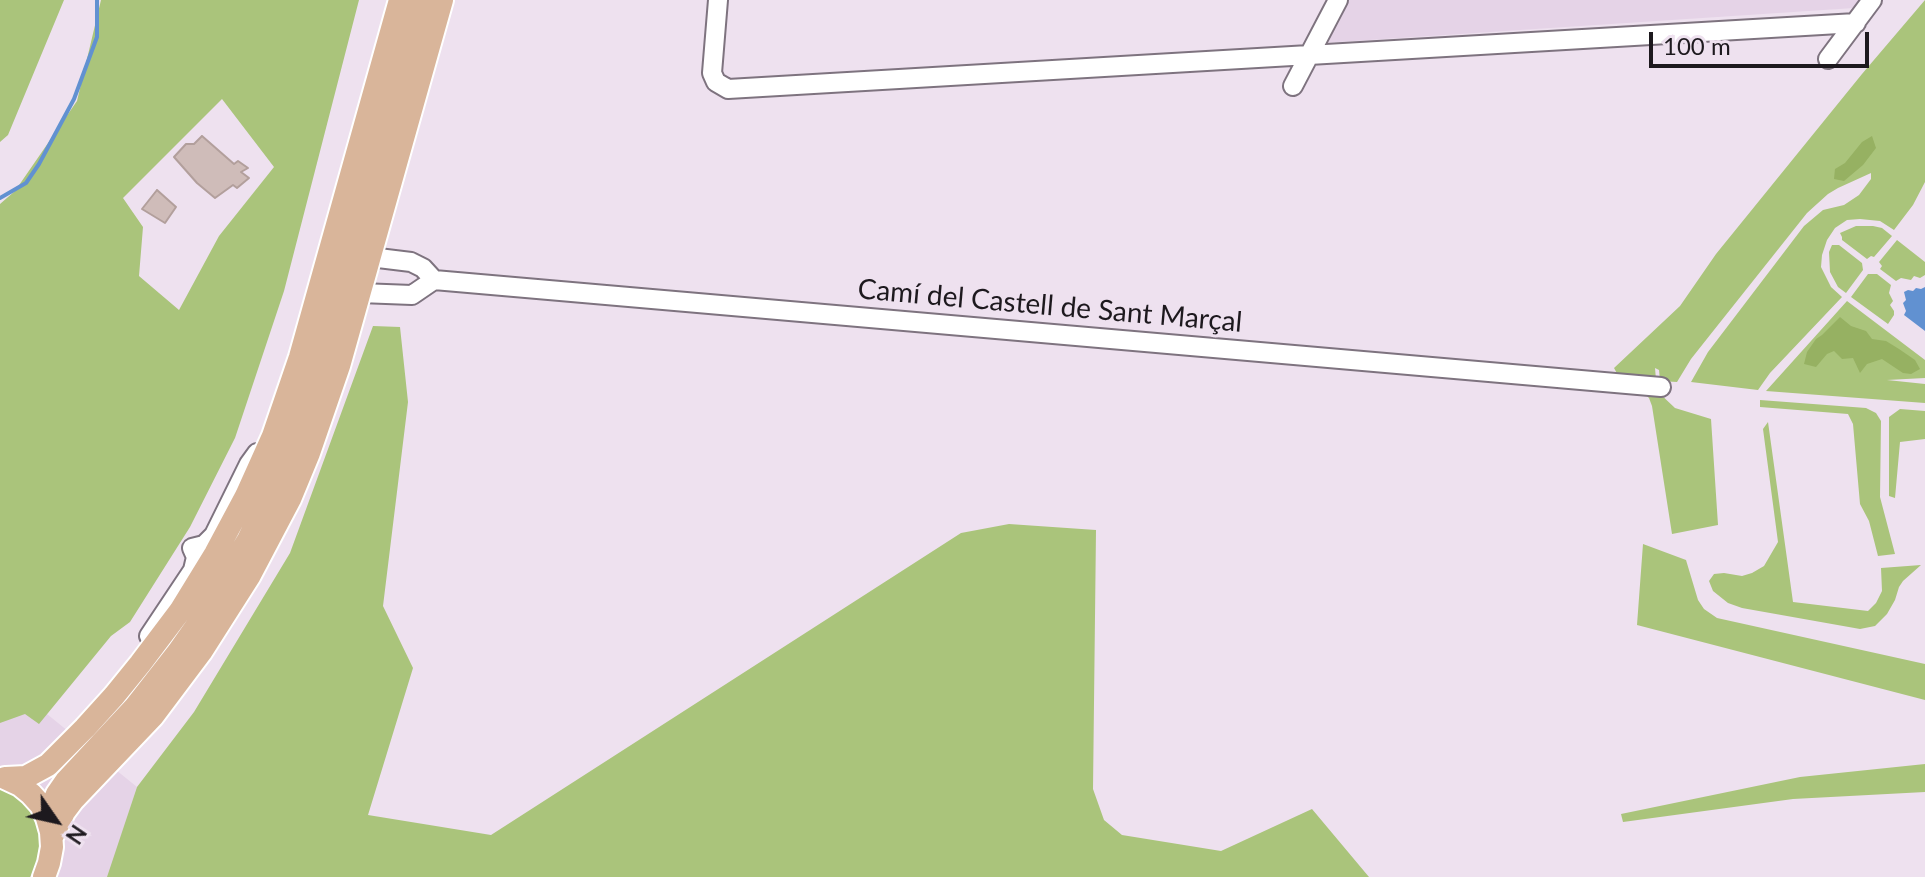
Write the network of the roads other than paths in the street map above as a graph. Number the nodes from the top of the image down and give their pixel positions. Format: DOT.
graph roads {
  1 [pos="400,0"];
  2 [pos="421,0"];
  3 [pos="442,0"];
  4 [pos="718,0"];
  5 [pos="1338,0"];
  6 [pos="1872,0"];
  7 [pos="1856,23"];
  8 [pos="1309,55"];
  9 [pos="1828,59"];
  10 [pos="1293,86"];
  11 [pos="370,257"];
  12 [pos="434,280"];
  13 [pos="360,293"];
  14 [pos="1661,387"];
  15 [pos="144,711"];
  16 [pos="3,777"];
  17 [pos="50,828"];
  18 [pos="44,877"];
  1 -- 16 [label="main road"];
  2 -- 15 [label="main road"];
  3 -- 11 [label="main road"];
  4 -- 8 [label="street"];
  5 -- 8 [label="street"];
  6 -- 7 [label="street"];
  7 -- 8 [label="street"];
  7 -- 9 [label="street"];
  8 -- 10 [label="street"];
  11 -- 12 [label="street, Camí del Castell de Sant Marçal"];
  11 -- 13 [label="main road"];
  12 -- 13 [label="street, Camí del Castell de Sant Marçal"];
  12 -- 14 [label="street, Camí del Castell de Sant Marçal"];
  13 -- 15 [label="main road"];
  15 -- 17 [label="main road"];
  16 -- 17 [label="main road"];
  17 -- 18 [label="main road"];
}
